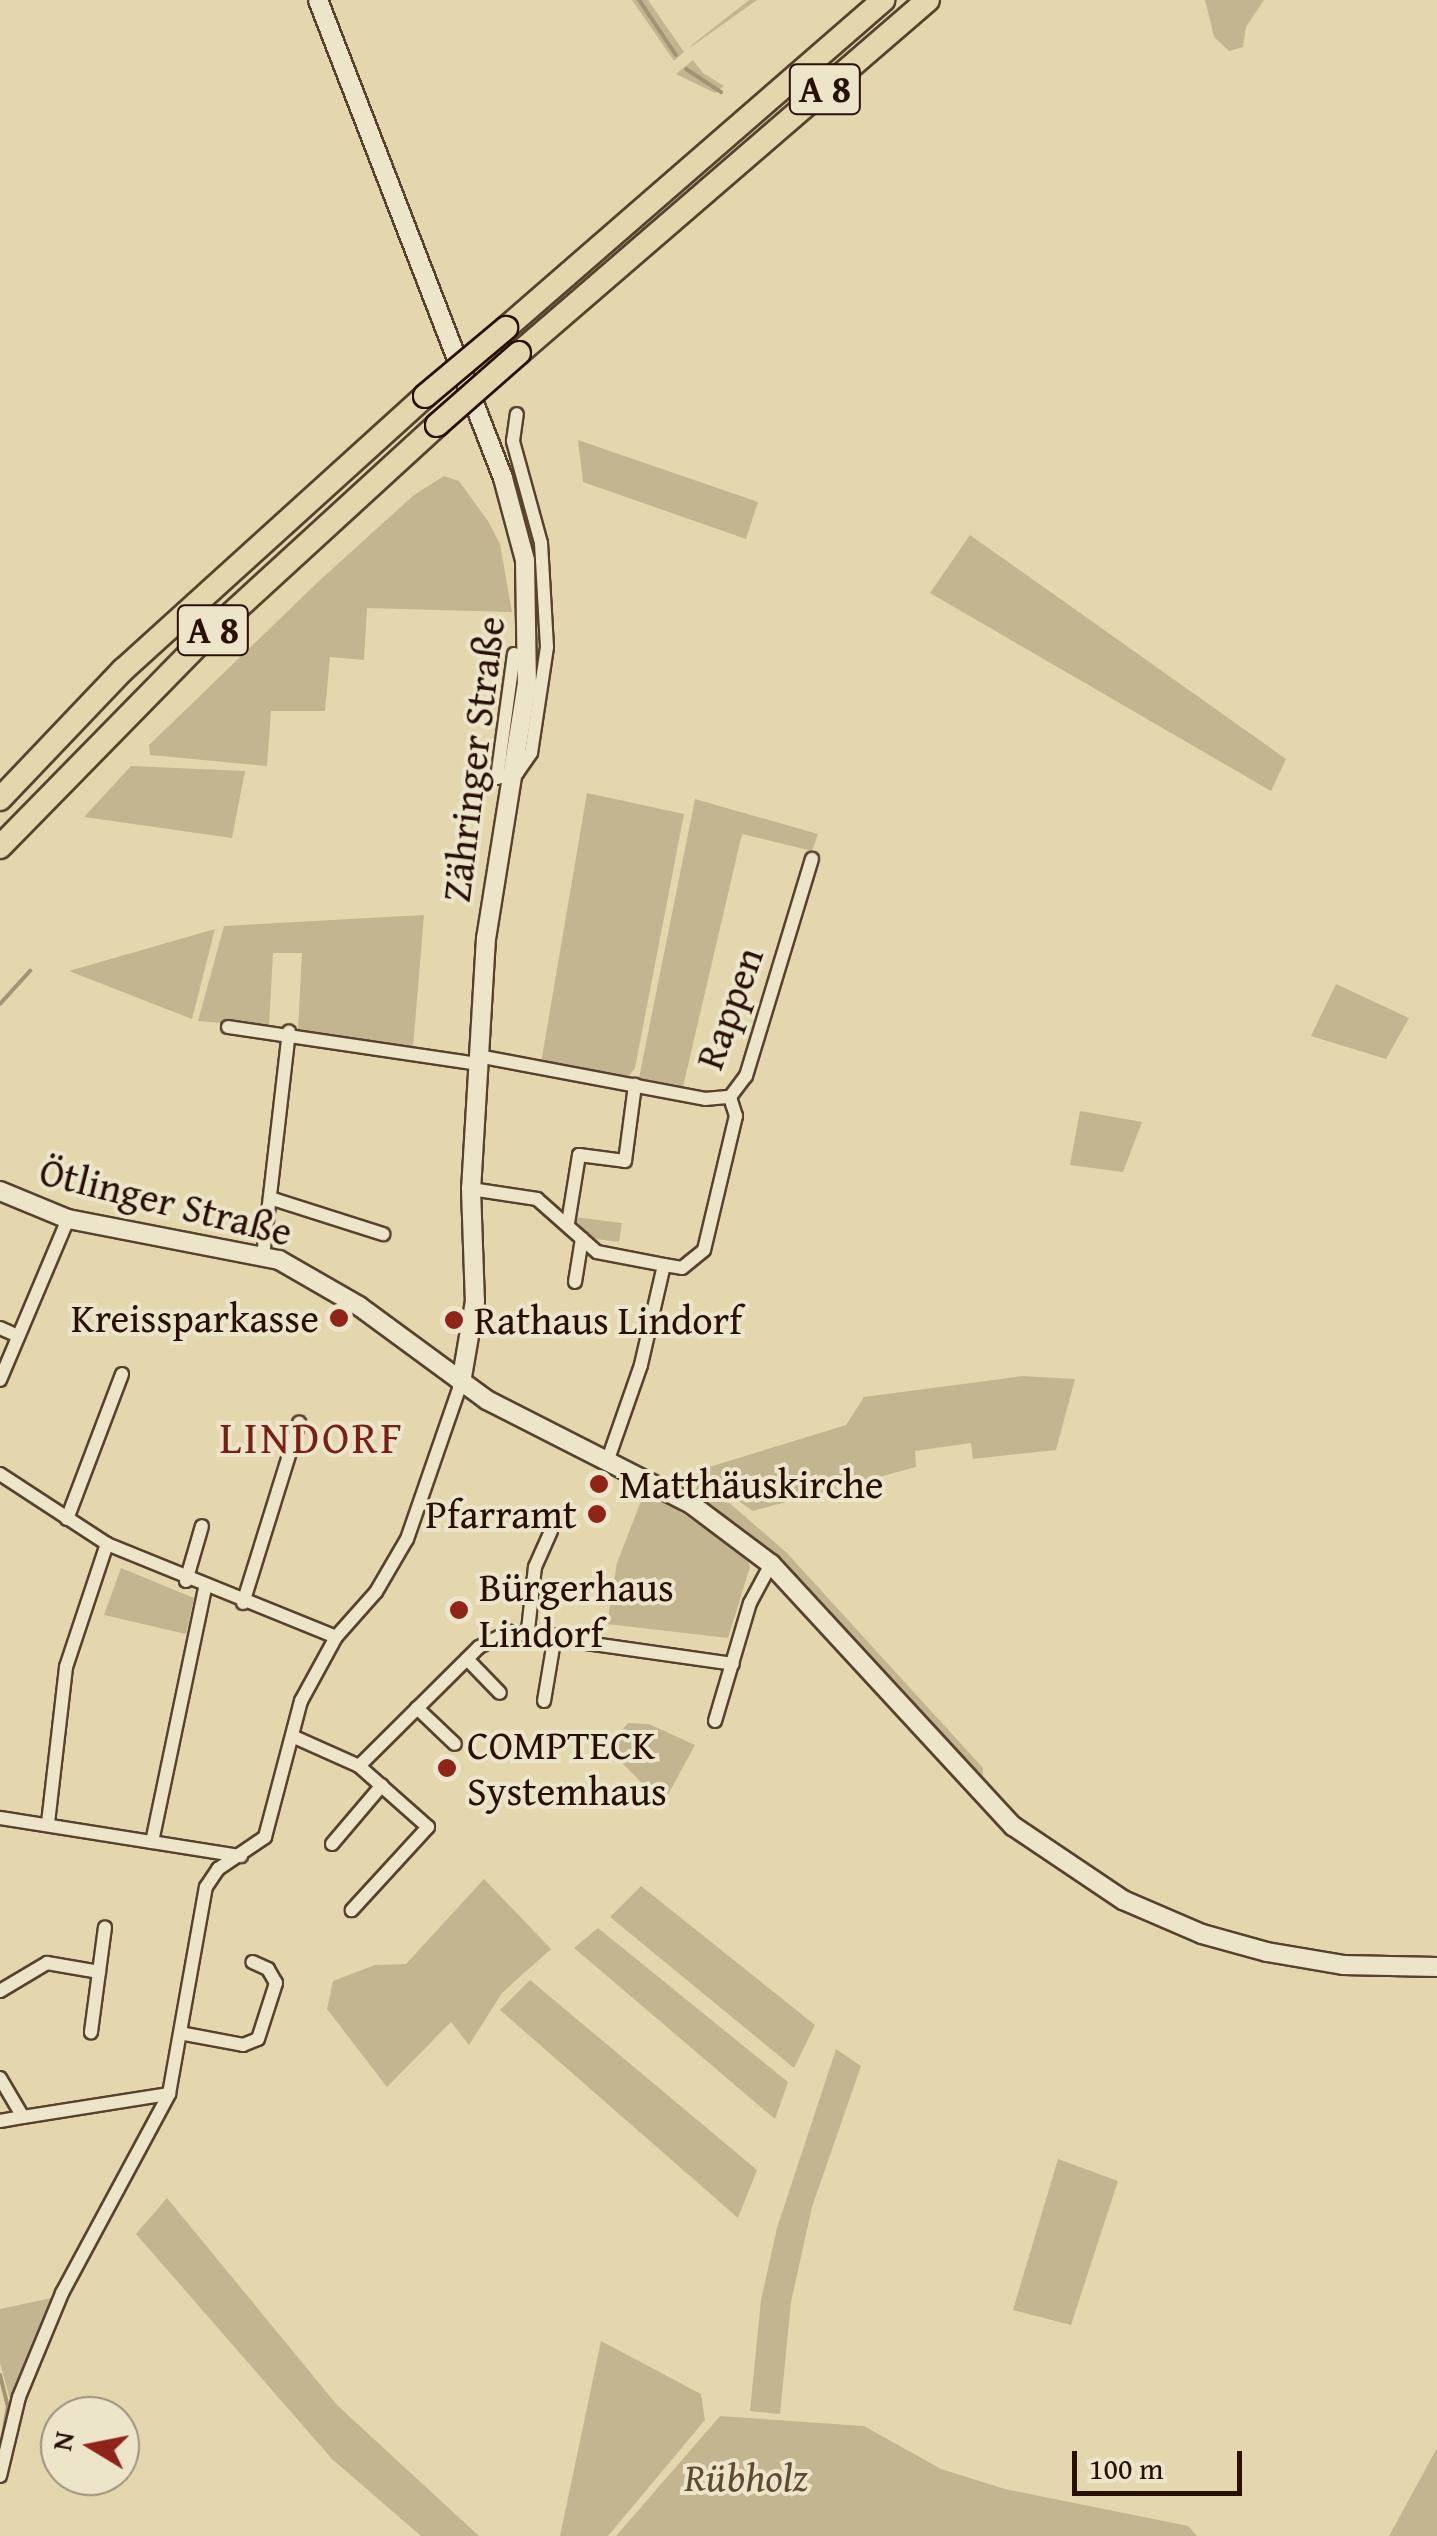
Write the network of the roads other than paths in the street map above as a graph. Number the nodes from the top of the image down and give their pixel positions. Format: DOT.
graph roads {
  1 [pos="318,0"];
  2 [pos="882,0"];
  3 [pos="928,0"];
  4 [pos="517,414"];
  5 [pos="514,654"];
  6 [pos="508,777"];
  7 [pos="0,799"];
  8 [pos="0,847"];
  9 [pos="812,860"];
  10 [pos="228,1027"];
  11 [pos="290,1032"];
  12 [pos="478,1060"];
  13 [pos="635,1085"];
  14 [pos="730,1097"];
  15 [pos="471,1189"];
  16 [pos="0,1191"];
  17 [pos="270,1198"];
  18 [pos="68,1219"];
  19 [pos="568,1223"];
  20 [pos="383,1234"];
  21 [pos="582,1239"];
  22 [pos="263,1256"];
  23 [pos="664,1265"];
  24 [pos="574,1282"];
  25 [pos="0,1328"];
  26 [pos="18,1336"];
  27 [pos="122,1374"];
  28 [pos="0,1380"];
  29 [pos="461,1383"];
  30 [pos="299,1423"];
  31 [pos="608,1459"];
  32 [pos="0,1474"];
  33 [pos="67,1519"];
  34 [pos="202,1526"];
  35 [pos="551,1531"];
  36 [pos="107,1544"];
  37 [pos="771,1564"];
  38 [pos="186,1581"];
  39 [pos="205,1590"];
  40 [pos="243,1603"];
  41 [pos="528,1630"];
  42 [pos="555,1635"];
  43 [pos="336,1637"];
  44 [pos="467,1659"];
  45 [pos="733,1664"];
  46 [pos="500,1693"];
  47 [pos="544,1701"];
  48 [pos="418,1708"];
  49 [pos="715,1721"];
  50 [pos="292,1736"];
  51 [pos="455,1744"];
  52 [pos="360,1766"];
  53 [pos="382,1785"];
  54 [pos="0,1818"];
  55 [pos="48,1822"];
  56 [pos="152,1842"];
  57 [pos="332,1844"];
  58 [pos="241,1856"];
  59 [pos="352,1910"];
  60 [pos="105,1927"];
  61 [pos="252,1962"];
  62 [pos="1437,1968"];
  63 [pos="99,1972"];
  64 [pos="0,1991"];
  65 [pos="91,2032"];
  66 [pos="185,2034"];
  67 [pos="0,2078"];
  68 [pos="169,2094"];
  69 [pos="23,2116"];
  70 [pos="0,2121"];
  71 [pos="0,2476"];
  1 -- 6 [label="street, Zähringer Straße"];
  2 -- 7 [label="highway, A 8, bridge"];
  3 -- 8 [label="highway, A 8, bridge"];
  4 -- 6 [label="street"];
  5 -- 6 [label="street"];
  6 -- 12 [label="street, Zähringer Straße"];
  9 -- 14 [label="street, Rappen"];
  10 -- 11 [label="street"];
  11 -- 12 [label="street"];
  11 -- 17 [label="street"];
  12 -- 13 [label="street"];
  12 -- 15 [label="street, Zähringer Straße"];
  13 -- 14 [label="street"];
  13 -- 19 [label="street"];
  14 -- 23 [label="street, Rappen"];
  15 -- 19 [label="street"];
  15 -- 29 [label="street, Zähringer Straße"];
  16 -- 18 [label="street, Ötlinger Straße"];
  17 -- 20 [label="street"];
  17 -- 22 [label="street"];
  18 -- 22 [label="street, Ötlinger Straße"];
  18 -- 26 [label="street"];
  19 -- 21 [label="street"];
  21 -- 23 [label="street"];
  21 -- 24 [label="street"];
  22 -- 29 [label="street, Ötlinger Straße"];
  23 -- 31 [label="street"];
  25 -- 26 [label="street"];
  26 -- 28 [label="street"];
  27 -- 33 [label="street"];
  29 -- 31 [label="street, Ötlinger Straße"];
  29 -- 43 [label="street"];
  30 -- 40 [label="street"];
  31 -- 37 [label="street, Ötlinger Straße"];
  32 -- 33 [label="street"];
  33 -- 36 [label="street"];
  34 -- 38 [label="street"];
  35 -- 41 [label="street"];
  36 -- 38 [label="street"];
  36 -- 55 [label="street"];
  37 -- 45 [label="street"];
  37 -- 62 [label="street, Ötlinger Straße"];
  38 -- 39 [label="street"];
  39 -- 40 [label="street"];
  39 -- 56 [label="street"];
  40 -- 43 [label="street"];
  41 -- 42 [label="street"];
  41 -- 44 [label="street"];
  42 -- 45 [label="street"];
  42 -- 47 [label="street"];
  43 -- 50 [label="street"];
  44 -- 46 [label="street"];
  44 -- 48 [label="street"];
  45 -- 49 [label="street"];
  48 -- 51 [label="street"];
  48 -- 52 [label="street"];
  50 -- 52 [label="street"];
  50 -- 58 [label="street"];
  52 -- 53 [label="street"];
  53 -- 57 [label="street"];
  53 -- 59 [label="street"];
  54 -- 55 [label="street"];
  55 -- 56 [label="street"];
  56 -- 58 [label="street"];
  58 -- 66 [label="street"];
  60 -- 63 [label="street"];
  61 -- 66 [label="street"];
  63 -- 64 [label="street"];
  63 -- 65 [label="street"];
  66 -- 68 [label="street"];
  67 -- 69 [label="street"];
  68 -- 69 [label="street"];
  68 -- 71 [label="street"];
  69 -- 70 [label="street"];
}
